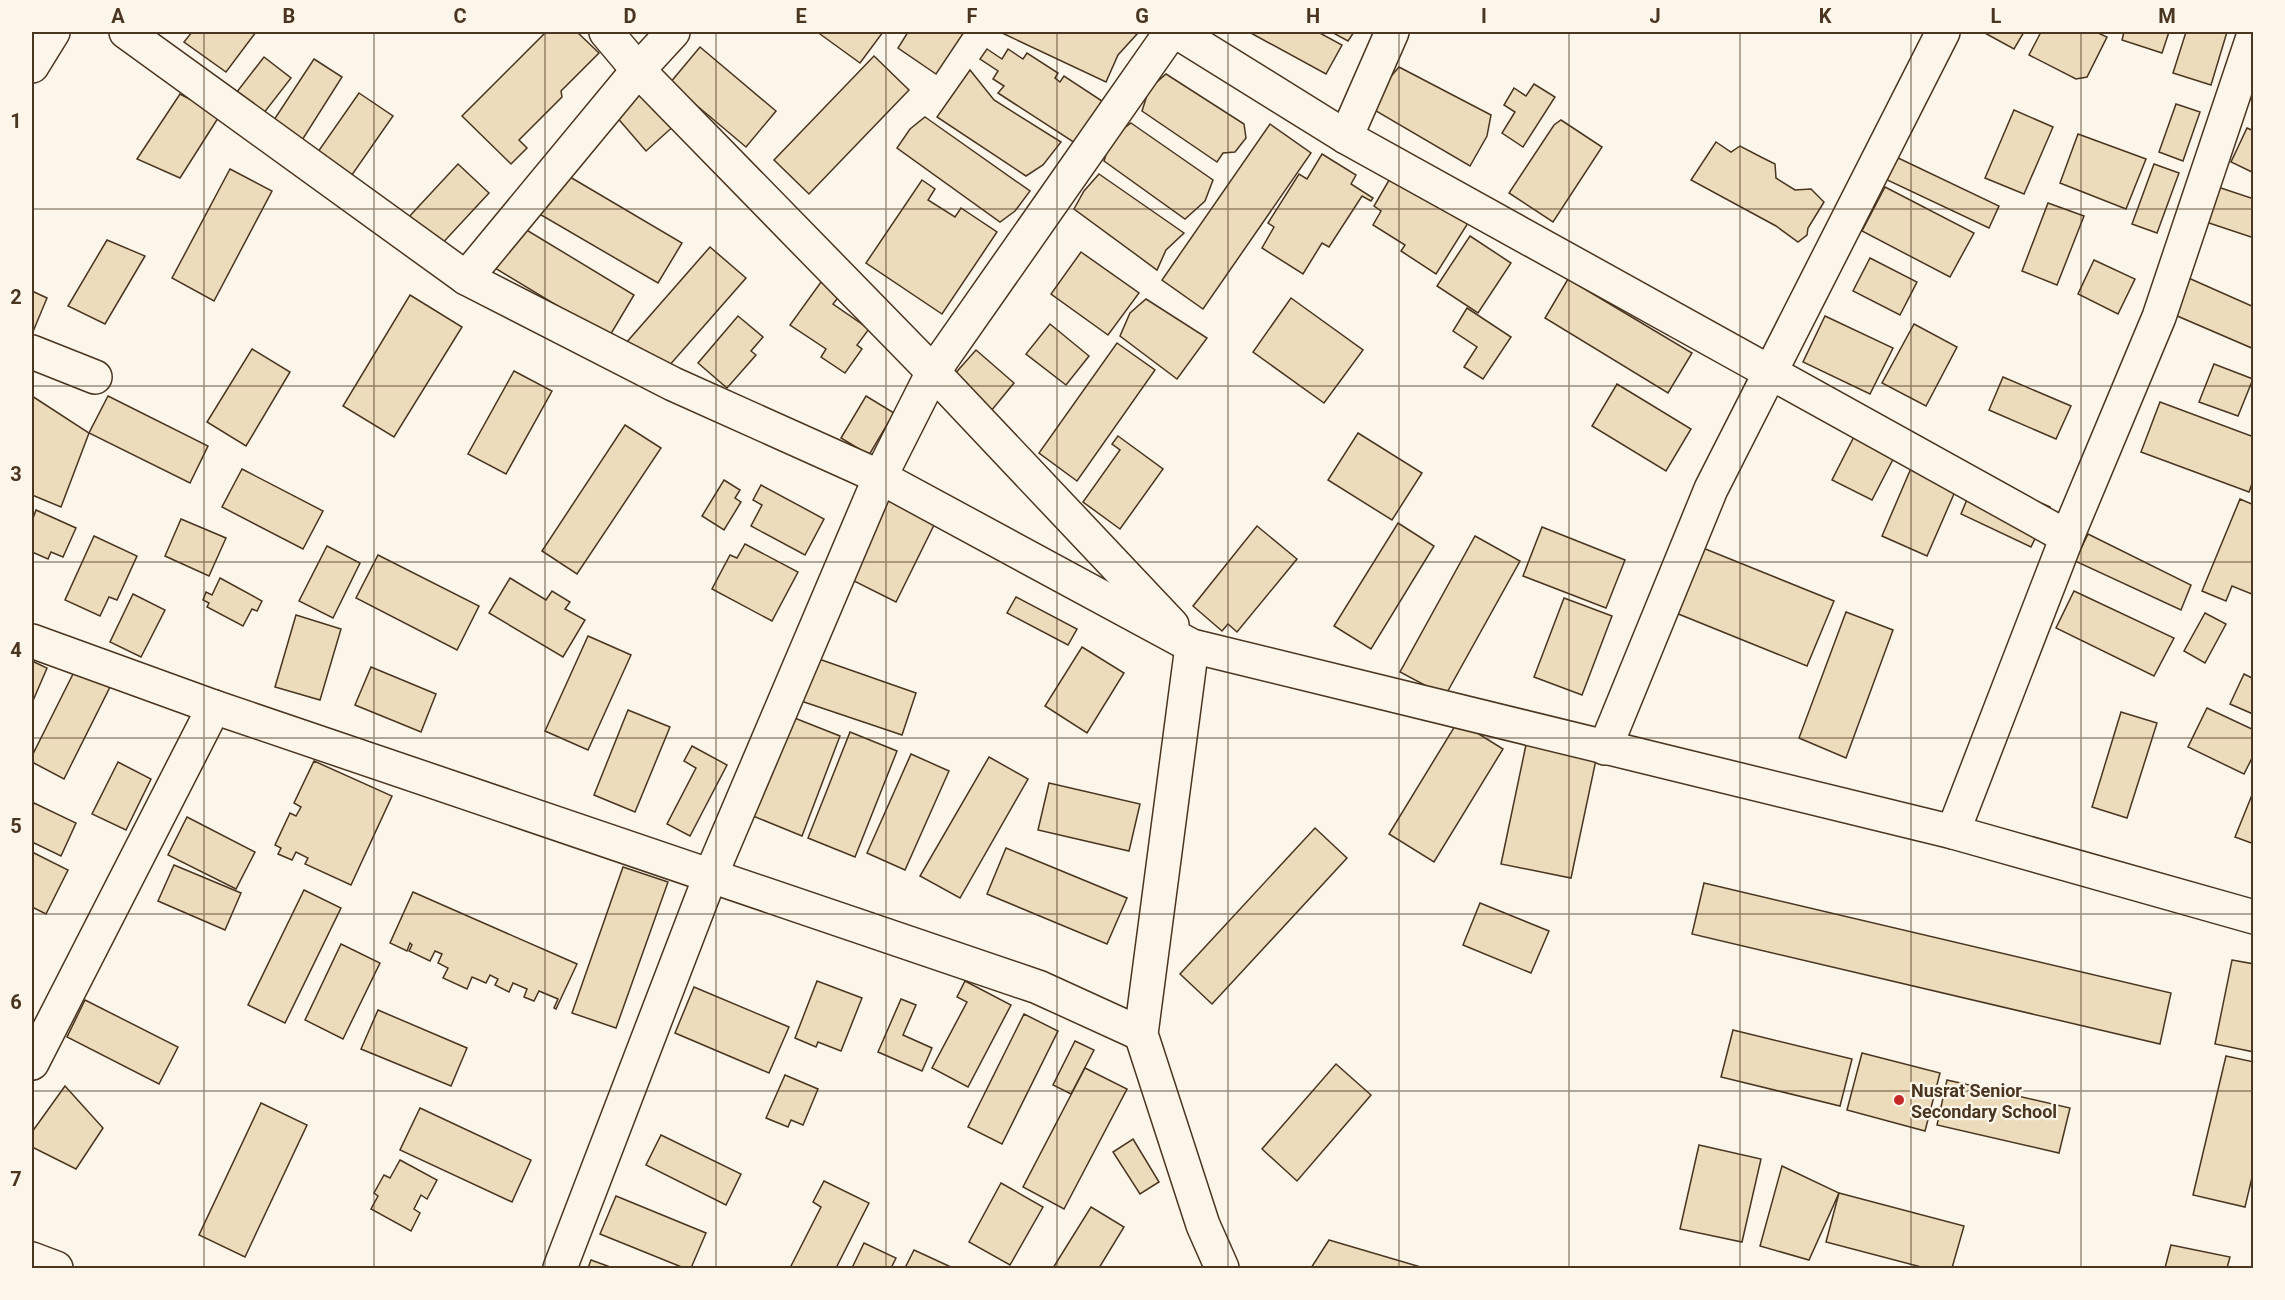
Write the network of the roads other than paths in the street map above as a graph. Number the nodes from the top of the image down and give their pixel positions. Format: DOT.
graph roads {
  1 [pos="53,32"];
  2 [pos="126,32"];
  3 [pos="606,32"];
  4 [pos="674,32"];
  5 [pos="1171,32"];
  6 [pos="1177,32"];
  7 [pos="1392,32"];
  8 [pos="1943,32"];
  9 [pos="2253,34"];
  10 [pos="32,66"];
  11 [pos="638,70"];
  12 [pos="1346,137"];
  13 [pos="466,278"];
  14 [pos="32,352"];
  15 [pos="1770,371"];
  16 [pos="933,372"];
  17 [pos="95,377"];
  18 [pos="880,477"];
  19 [pos="2067,537"];
  20 [pos="32,641"];
  21 [pos="1192,646"];
  22 [pos="214,707"];
  23 [pos="1605,748"];
  24 [pos="1953,832"];
  25 [pos="710,877"];
  26 [pos="2253,917"];
  27 [pos="1141,1034"];
  28 [pos="32,1063"];
  29 [pos="32,1259"];
  30 [pos="56,1269"];
  31 [pos="560,1269"];
  32 [pos="1222,1269"];
  1 -- 10 [label="street"];
  2 -- 13 [label="street"];
  3 -- 11 [label="street"];
  4 -- 11 [label="street"];
  5 -- 16 [label="street"];
  6 -- 12 [label="street"];
  7 -- 12 [label="street"];
  8 -- 15 [label="street"];
  9 -- 19 [label="street"];
  11 -- 13 [label="street"];
  11 -- 16 [label="street"];
  12 -- 15 [label="street"];
  13 -- 18 [label="street"];
  14 -- 17 [label="street"];
  15 -- 19 [label="street"];
  15 -- 23 [label="street"];
  16 -- 18 [label="street"];
  16 -- 21 [label="street"];
  18 -- 21 [label="street"];
  18 -- 25 [label="street"];
  19 -- 24 [label="street"];
  20 -- 22 [label="street"];
  21 -- 23 [label="street"];
  21 -- 27 [label="street"];
  22 -- 25 [label="street"];
  22 -- 28 [label="street"];
  23 -- 24 [label="street"];
  24 -- 26 [label="street"];
  25 -- 27 [label="street"];
  25 -- 31 [label="street"];
  27 -- 32 [label="street"];
  29 -- 30 [label="street"];
}
